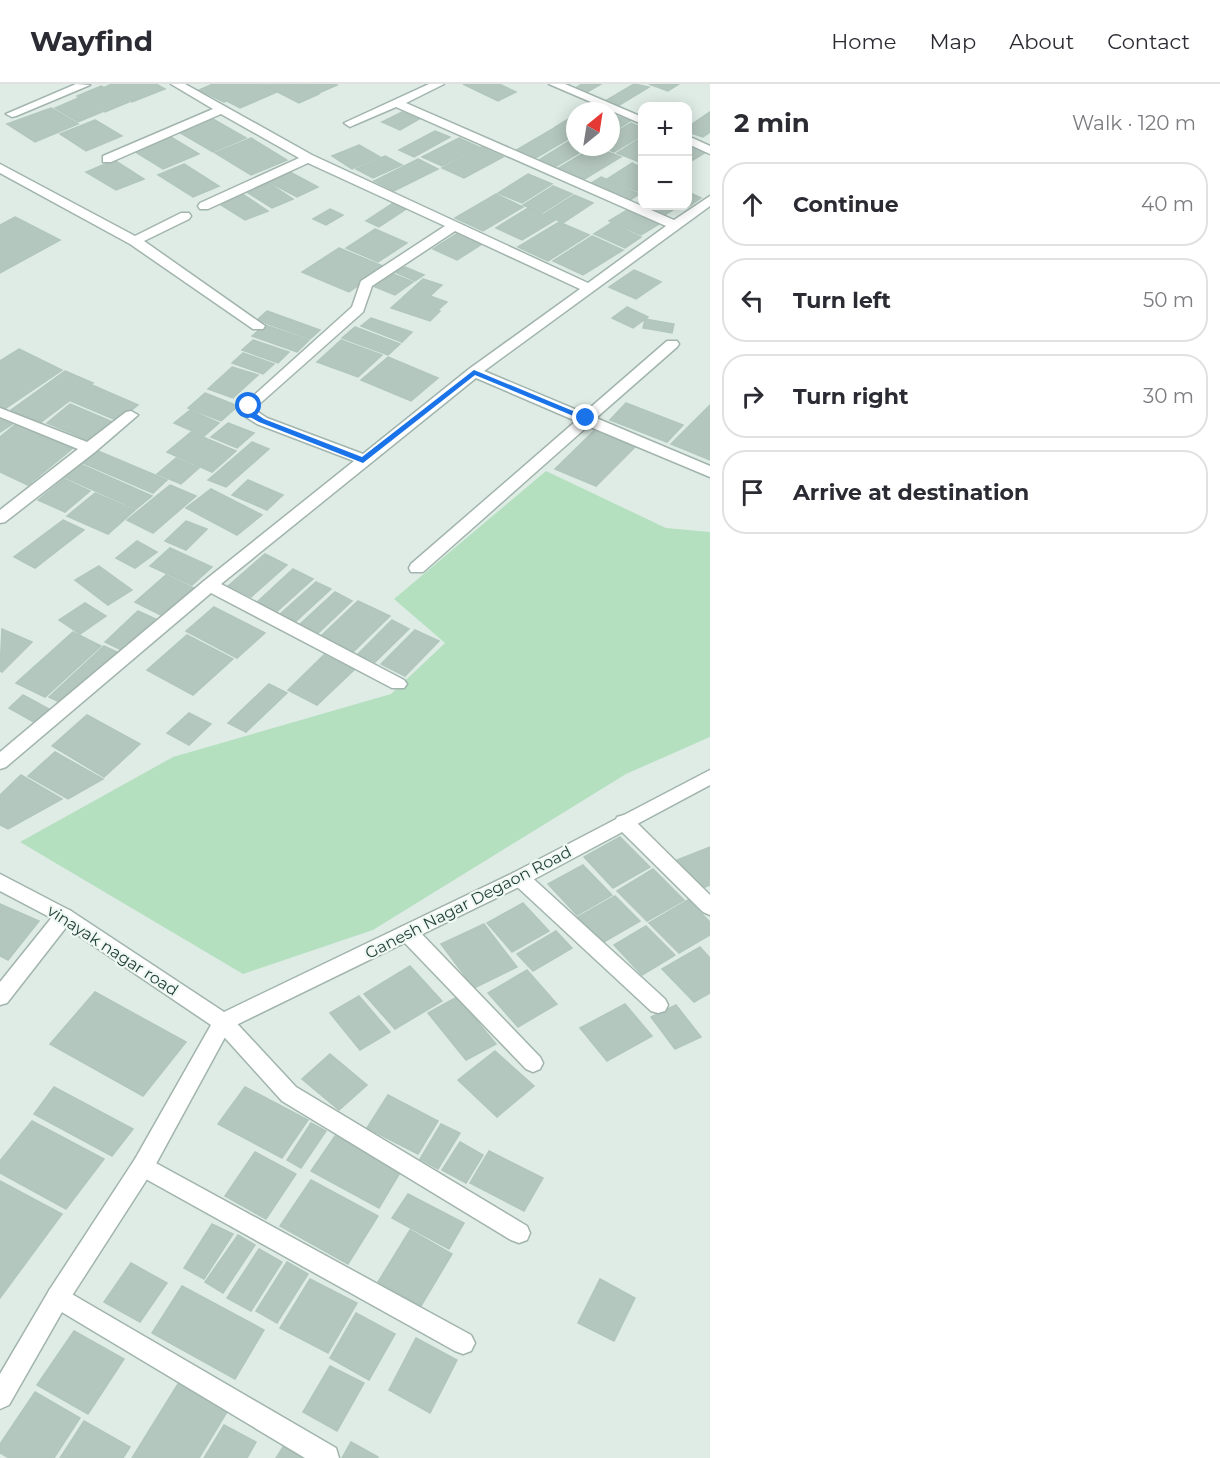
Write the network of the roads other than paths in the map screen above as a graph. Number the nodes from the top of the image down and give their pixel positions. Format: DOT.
graph roads {
  1 [pos="84,84"];
  2 [pos="177,84"];
  3 [pos="438,84"];
  4 [pos="555,84"];
  5 [pos="397,103"];
  6 [pos="222,109"];
  7 [pos="12,114"];
  8 [pos="638,119"];
  9 [pos="350,123"];
  10 [pos="692,142"];
  11 [pos="710,150"];
  12 [pos="308,158"];
  13 [pos="107,159"];
  14 [pos="0,168"];
  15 [pos="709,202"];
  16 [pos="204,206"];
  17 [pos="185,216"];
  18 [pos="456,225"];
  19 [pos="674,225"];
  20 [pos="135,241"];
  21 [pos="589,288"];
  22 [pos="258,326"];
  23 [pos="672,344"];
  24 [pos="474,372"];
  25 [pos="0,412"];
  26 [pos="131,415"];
  27 [pos="586,418"];
  28 [pos="90,449"];
  29 [pos="363,460"];
  30 [pos="710,472"];
  31 [pos="0,518"];
  32 [pos="417,568"];
  33 [pos="210,585"];
  34 [pos="398,684"];
  35 [pos="0,762"];
  36 [pos="710,777"];
  37 [pos="624,822"];
  38 [pos="520,878"];
  39 [pos="0,882"];
  40 [pos="710,907"];
  41 [pos="64,916"];
  42 [pos="408,933"];
  43 [pos="0,997"];
  44 [pos="658,1005"];
  45 [pos="223,1022"];
  46 [pos="533,1063"];
  47 [pos="143,1166"];
  48 [pos="519,1233"];
  49 [pos="58,1297"];
  50 [pos="463,1343"];
  51 [pos="0,1397"];
  52 [pos="327,1457"];
  1 -- 7 [label="street"];
  2 -- 6 [label="street"];
  3 -- 5 [label="street"];
  4 -- 8 [label="street"];
  5 -- 9 [label="street"];
  5 -- 19 [label="street"];
  6 -- 12 [label="street"];
  6 -- 13 [label="street"];
  10 -- 11 [label="street"];
  12 -- 16 [label="street"];
  12 -- 18 [label="street"];
  14 -- 20 [label="street"];
  15 -- 19 [label="street"];
  17 -- 20 [label="street"];
  18 -- 21 [label="street"];
  18 -- 29 [label="street"];
  19 -- 21 [label="street"];
  20 -- 22 [label="street"];
  21 -- 24 [label="street"];
  23 -- 27 [label="street"];
  24 -- 27 [label="street"];
  24 -- 29 [label="street"];
  25 -- 28 [label="street"];
  26 -- 28 [label="street"];
  27 -- 30 [label="street"];
  27 -- 32 [label="street"];
  28 -- 31 [label="street"];
  29 -- 33 [label="street"];
  33 -- 34 [label="street"];
  33 -- 35 [label="street"];
  36 -- 37 [label="street, Ganesh Nagar Degaon Road"];
  37 -- 38 [label="street, Ganesh Nagar Degaon Road"];
  37 -- 40 [label="street"];
  38 -- 42 [label="street, Ganesh Nagar Degaon Road"];
  38 -- 44 [label="street"];
  39 -- 41 [label="street, vinayak nagar road"];
  41 -- 43 [label="street"];
  41 -- 45 [label="street, vinayak nagar road"];
  42 -- 45 [label="street, Ganesh Nagar Degaon Road"];
  42 -- 46 [label="street"];
  45 -- 47 [label="street"];
  45 -- 48 [label="street, vinayak nagar road"];
  47 -- 49 [label="street"];
  47 -- 50 [label="street"];
  49 -- 51 [label="street"];
  49 -- 52 [label="street"];
}
